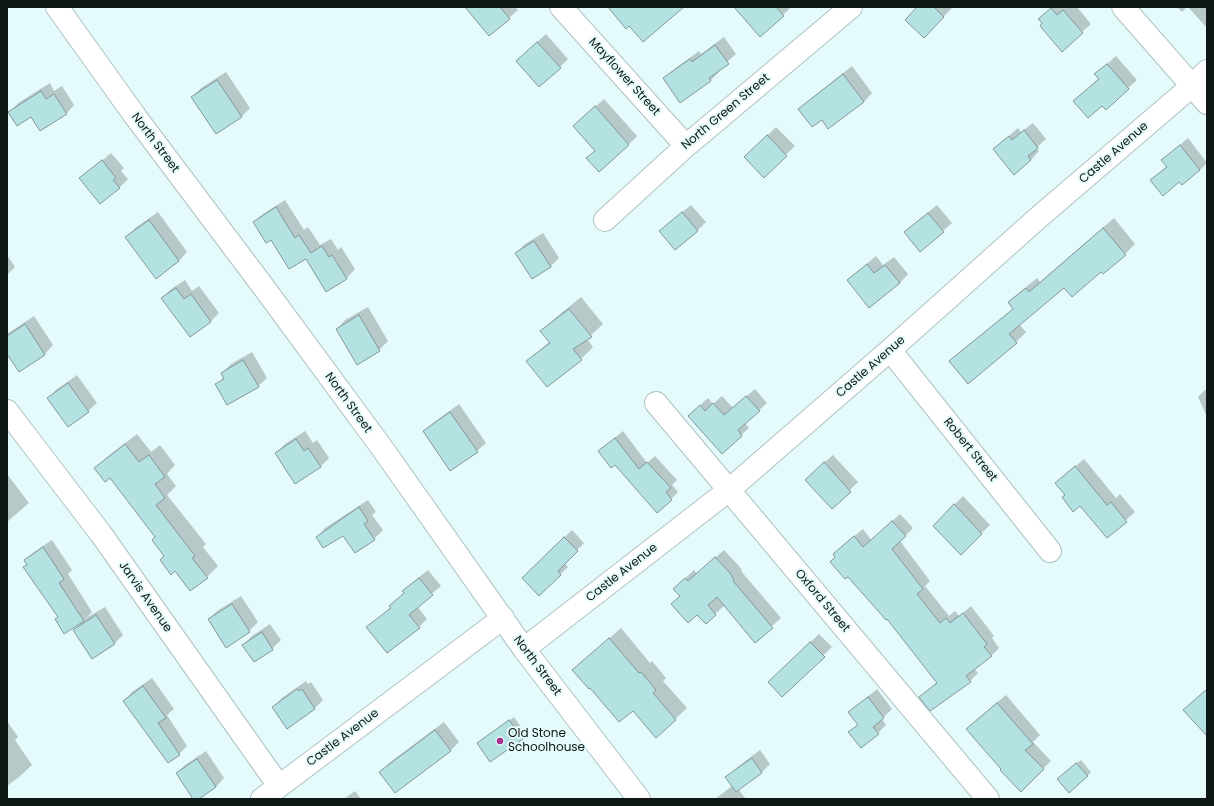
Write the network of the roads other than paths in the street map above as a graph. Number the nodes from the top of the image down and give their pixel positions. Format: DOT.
graph roads {
  1 [pos="57,7"];
  2 [pos="561,7"];
  3 [pos="1123,7"];
  4 [pos="841,10"];
  5 [pos="1200,79"];
  6 [pos="1207,103"];
  7 [pos="686,146"];
  8 [pos="604,220"];
  9 [pos="890,350"];
  10 [pos="656,403"];
  11 [pos="7,410"];
  12 [pos="729,490"];
  13 [pos="1050,551"];
  14 [pos="502,618"];
  15 [pos="524,649"];
  16 [pos="271,793"];
  17 [pos="639,799"];
  18 [pos="988,799"];
  1 -- 14 [label="street, North Street"];
  2 -- 7 [label="street, Mayflower Street"];
  3 -- 5 [label="street"];
  4 -- 7 [label="street, North Green Street"];
  5 -- 6 [label="street"];
  5 -- 9 [label="street, Castle Avenue"];
  7 -- 8 [label="street, North Green Street"];
  9 -- 12 [label="street, Castle Avenue"];
  9 -- 13 [label="street, Robert Street"];
  10 -- 12 [label="street, Oxford Street"];
  11 -- 16 [label="street, Jarvis Avenue"];
  12 -- 15 [label="street, Castle Avenue"];
  12 -- 18 [label="street, Oxford Street"];
  14 -- 15 [label="street, North Street"];
  14 -- 16 [label="street, Castle Avenue"];
  15 -- 17 [label="street, North Street"];
}
